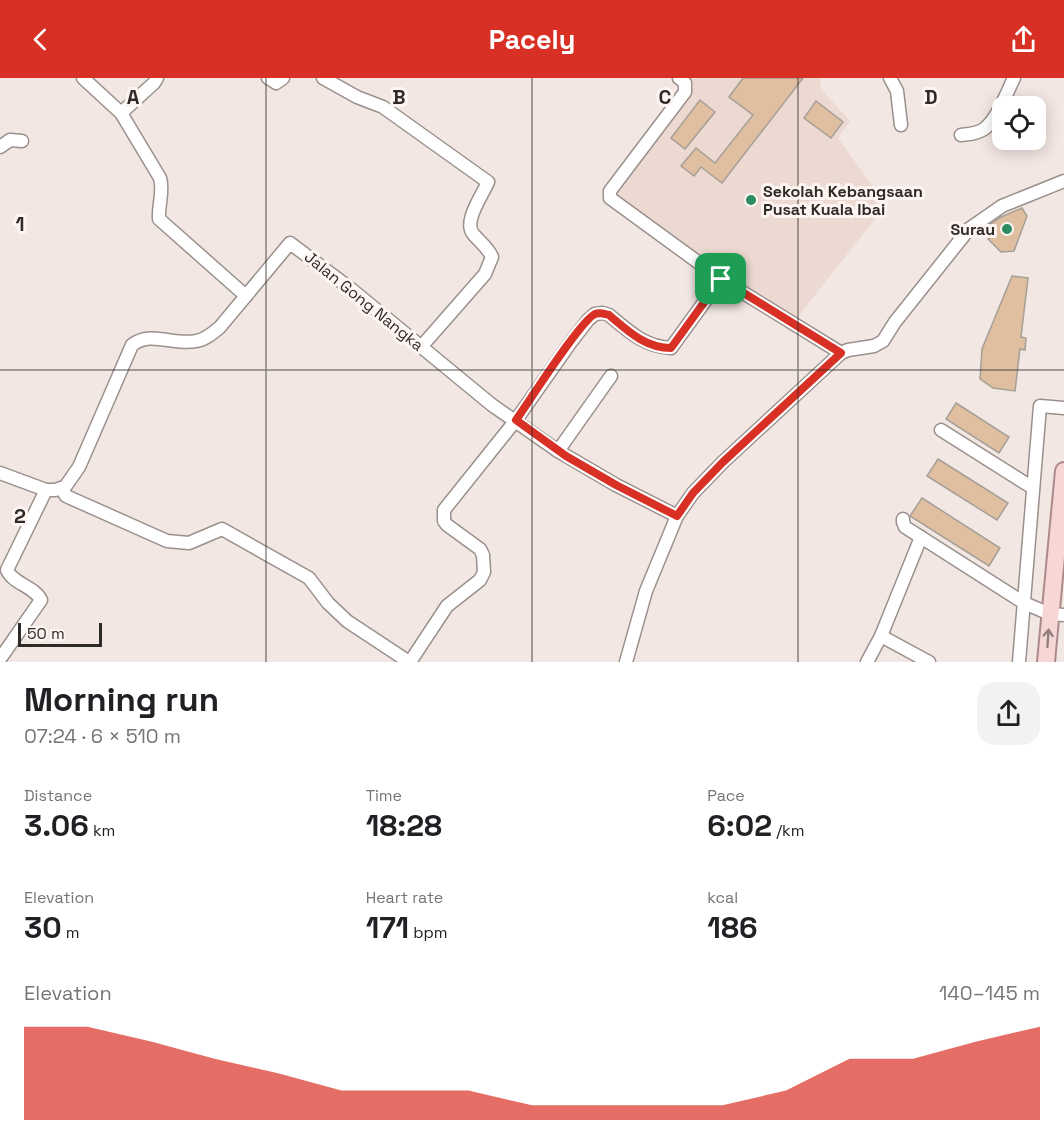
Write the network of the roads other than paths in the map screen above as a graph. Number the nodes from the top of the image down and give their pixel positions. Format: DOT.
graph roads {
  1 [pos="83,78"];
  2 [pos="157,78"];
  3 [pos="268,78"];
  4 [pos="283,78"];
  5 [pos="323,78"];
  6 [pos="680,78"];
  7 [pos="890,78"];
  8 [pos="1014,78"];
  9 [pos="121,113"];
  10 [pos="902,125"];
  11 [pos="961,135"];
  12 [pos="22,141"];
  13 [pos="0,147"];
  14 [pos="1064,181"];
  15 [pos="721,279"];
  16 [pos="246,296"];
  17 [pos="421,347"];
  18 [pos="841,353"];
  19 [pos="611,376"];
  20 [pos="1064,408"];
  21 [pos="516,420"];
  22 [pos="941,430"];
  23 [pos="558,451"];
  24 [pos="1064,471"];
  25 [pos="0,473"];
  26 [pos="61,488"];
  27 [pos="1034,488"];
  28 [pos="45,489"];
  29 [pos="677,516"];
  30 [pos="903,519"];
  31 [pos="921,537"];
  32 [pos="1024,603"];
  33 [pos="1057,614"];
  34 [pos="881,636"];
  35 [pos="0,659"];
  36 [pos="410,662"];
  37 [pos="626,662"];
  38 [pos="867,662"];
  39 [pos="928,662"];
  40 [pos="1019,662"];
  41 [pos="1046,662"];
  1 -- 9 [label="street"];
  2 -- 9 [label="street"];
  3 -- 4 [label="street"];
  5 -- 17 [label="street"];
  6 -- 15 [label="street"];
  7 -- 10 [label="street"];
  8 -- 11 [label="street"];
  9 -- 16 [label="street"];
  12 -- 13 [label="street"];
  14 -- 18 [label="street"];
  15 -- 18 [label="street"];
  15 -- 21 [label="street"];
  16 -- 17 [label="street, Jalan Gong Nangka"];
  16 -- 26 [label="street, Jalan Gong Nangka"];
  17 -- 21 [label="street, Jalan Gong Nangka"];
  18 -- 29 [label="street"];
  19 -- 23 [label="street"];
  20 -- 27 [label="street"];
  21 -- 23 [label="street, Jalan Gong Nangka"];
  21 -- 36 [label="street"];
  22 -- 27 [label="street"];
  23 -- 29 [label="street, Jalan Gong Nangka"];
  24 -- 33 [label="main road"];
  25 -- 28 [label="street"];
  26 -- 28 [label="street"];
  26 -- 36 [label="street"];
  27 -- 32 [label="street"];
  28 -- 35 [label="street"];
  29 -- 37 [label="street"];
  30 -- 31 [label="street"];
  31 -- 32 [label="street"];
  31 -- 34 [label="street"];
  32 -- 33 [label="street"];
  32 -- 40 [label="street"];
  41 -- 33 [label="main road, one-way"];
  34 -- 38 [label="street"];
  34 -- 39 [label="street"];
}
